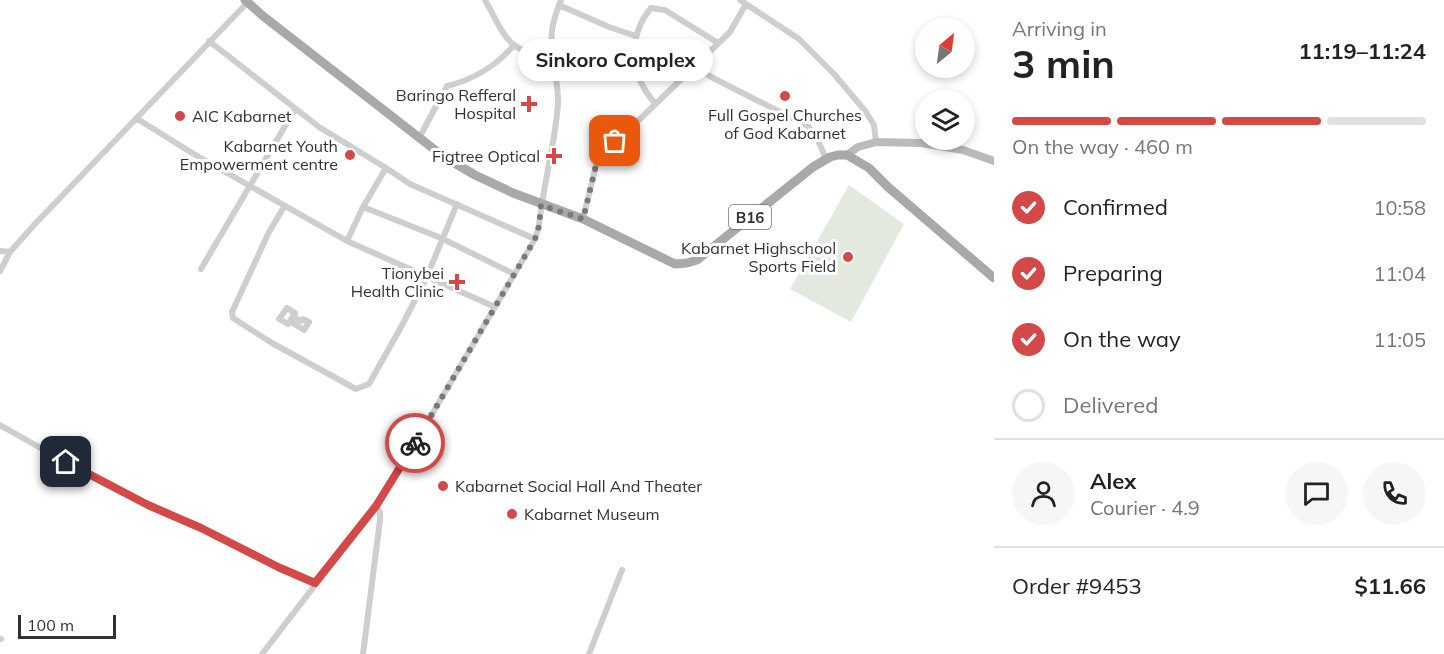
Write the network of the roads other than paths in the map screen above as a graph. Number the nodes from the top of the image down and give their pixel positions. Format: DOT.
graph roads {
  1 [pos="485,0"];
  2 [pos="246,2"];
  3 [pos="743,2"];
  4 [pos="560,3"];
  5 [pos="636,36"];
  6 [pos="209,41"];
  7 [pos="718,43"];
  8 [pos="513,46"];
  9 [pos="553,55"];
  10 [pos="697,63"];
  11 [pos="655,103"];
  12 [pos="295,109"];
  13 [pos="136,118"];
  14 [pos="419,138"];
  15 [pos="876,142"];
  16 [pos="847,155"];
  17 [pos="826,159"];
  18 [pos="994,161"];
  19 [pos="386,168"];
  20 [pos="250,185"];
  21 [pos="456,204"];
  22 [pos="541,205"];
  23 [pos="284,207"];
  24 [pos="363,207"];
  25 [pos="583,219"];
  26 [pos="441,238"];
  27 [pos="535,239"];
  28 [pos="347,241"];
  29 [pos="0,251"];
  30 [pos="10,252"];
  31 [pos="201,268"];
  32 [pos="0,272"];
  33 [pos="514,274"];
  34 [pos="426,276"];
  35 [pos="994,278"];
  36 [pos="495,307"];
  37 [pos="0,425"];
  38 [pos="376,506"];
  39 [pos="622,570"];
  40 [pos="315,583"];
  41 [pos="262,654"];
  42 [pos="363,654"];
  43 [pos="589,654"];
  1 -- 8 [label="street"];
  2 -- 6 [label="street"];
  2 -- 14 [label="main road, B16"];
  3 -- 7 [label="street"];
  3 -- 15 [label="street"];
  4 -- 5 [label="street"];
  4 -- 9 [label="street"];
  5 -- 7 [label="street"];
  5 -- 11 [label="street"];
  6 -- 12 [label="street"];
  6 -- 13 [label="street"];
  7 -- 10 [label="street"];
  8 -- 9 [label="street"];
  8 -- 14 [label="street"];
  9 -- 22 [label="street"];
  10 -- 11 [label="street"];
  10 -- 17 [label="street"];
  11 -- 25 [label="street"];
  12 -- 19 [label="street"];
  12 -- 20 [label="street"];
  13 -- 20 [label="street"];
  13 -- 30 [label="street"];
  14 -- 22 [label="main road, B16"];
  15 -- 16 [label="main road"];
  15 -- 18 [label="main road"];
  16 -- 17 [label="main road, B16"];
  16 -- 35 [label="main road"];
  17 -- 25 [label="main road, B16"];
  19 -- 21 [label="street"];
  19 -- 24 [label="street"];
  20 -- 23 [label="street"];
  20 -- 31 [label="street"];
  21 -- 26 [label="street"];
  21 -- 27 [label="street"];
  22 -- 25 [label="main road, B16"];
  22 -- 27 [label="street"];
  23 -- 28 [label="street"];
  23 -- 34 [label="street"];
  24 -- 26 [label="street"];
  24 -- 28 [label="street"];
  26 -- 33 [label="street"];
  26 -- 34 [label="street"];
  27 -- 33 [label="street"];
  28 -- 34 [label="street"];
  29 -- 30 [label="street"];
  30 -- 32 [label="street"];
  33 -- 36 [label="street"];
  34 -- 36 [label="street"];
  36 -- 38 [label="street"];
  37 -- 40 [label="street"];
  38 -- 40 [label="street"];
  38 -- 42 [label="street"];
  39 -- 43 [label="street"];
  40 -- 41 [label="street"];
}
